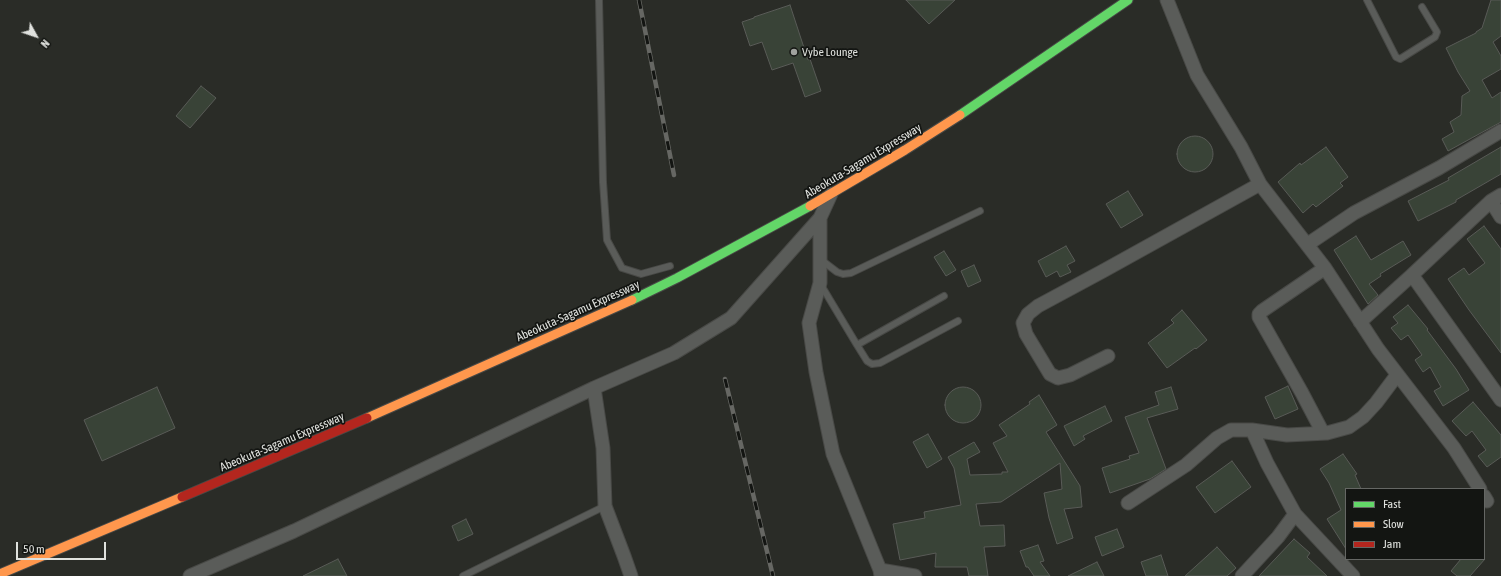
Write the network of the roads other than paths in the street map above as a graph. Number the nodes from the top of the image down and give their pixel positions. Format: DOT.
graph roads {
  1 [pos="599,0"];
  2 [pos="1128,0"];
  3 [pos="1167,0"];
  4 [pos="1367,0"];
  5 [pos="1422,7"];
  6 [pos="1501,131"];
  7 [pos="1260,184"];
  8 [pos="830,189"];
  9 [pos="1496,198"];
  10 [pos="980,211"];
  11 [pos="1501,217"];
  12 [pos="820,218"];
  13 [pos="1308,244"];
  14 [pos="820,259"];
  15 [pos="673,265"];
  16 [pos="1325,268"];
  17 [pos="1412,275"];
  18 [pos="820,283"];
  19 [pos="635,284"];
  20 [pos="944,296"];
  21 [pos="958,321"];
  22 [pos="1360,322"];
  23 [pos="857,345"];
  24 [pos="1108,356"];
  25 [pos="1397,375"];
  26 [pos="594,388"];
  27 [pos="1501,400"];
  28 [pos="1252,430"];
  29 [pos="1323,433"];
  30 [pos="1479,488"];
  31 [pos="1128,503"];
  32 [pos="604,506"];
  33 [pos="1295,514"];
  34 [pos="881,573"];
  35 [pos="0,574"];
  36 [pos="190,576"];
  37 [pos="463,576"];
  38 [pos="631,576"];
  39 [pos="915,576"];
  40 [pos="1242,576"];
  41 [pos="1352,576"];
  1 -- 15 [label="lane"];
  2 -- 8 [label="highway, Abeokuta-Sagamu Expressway"];
  3 -- 7 [label="street"];
  4 -- 5 [label="lane"];
  6 -- 13 [label="street"];
  7 -- 13 [label="street"];
  7 -- 24 [label="street"];
  8 -- 12 [label="street"];
  8 -- 35 [label="highway, Abeokuta-Sagamu Expressway"];
  9 -- 11 [label="street"];
  9 -- 17 [label="street"];
  10 -- 14 [label="lane"];
  12 -- 14 [label="street"];
  12 -- 26 [label="street"];
  13 -- 16 [label="street"];
  14 -- 18 [label="street"];
  15 -- 19 [label="highway, Abeokuta-Sagamu Expressway"];
  16 -- 22 [label="street"];
  16 -- 29 [label="street"];
  17 -- 22 [label="street"];
  17 -- 27 [label="street"];
  18 -- 23 [label="lane"];
  18 -- 34 [label="street"];
  20 -- 23 [label="lane"];
  21 -- 23 [label="lane"];
  22 -- 25 [label="street"];
  25 -- 29 [label="street"];
  25 -- 30 [label="street"];
  26 -- 32 [label="street"];
  26 -- 36 [label="street"];
  28 -- 29 [label="street"];
  28 -- 31 [label="street"];
  28 -- 33 [label="street"];
  32 -- 37 [label="lane"];
  32 -- 38 [label="street"];
  33 -- 40 [label="street"];
  33 -- 41 [label="street"];
  34 -- 39 [label="street"];
}
